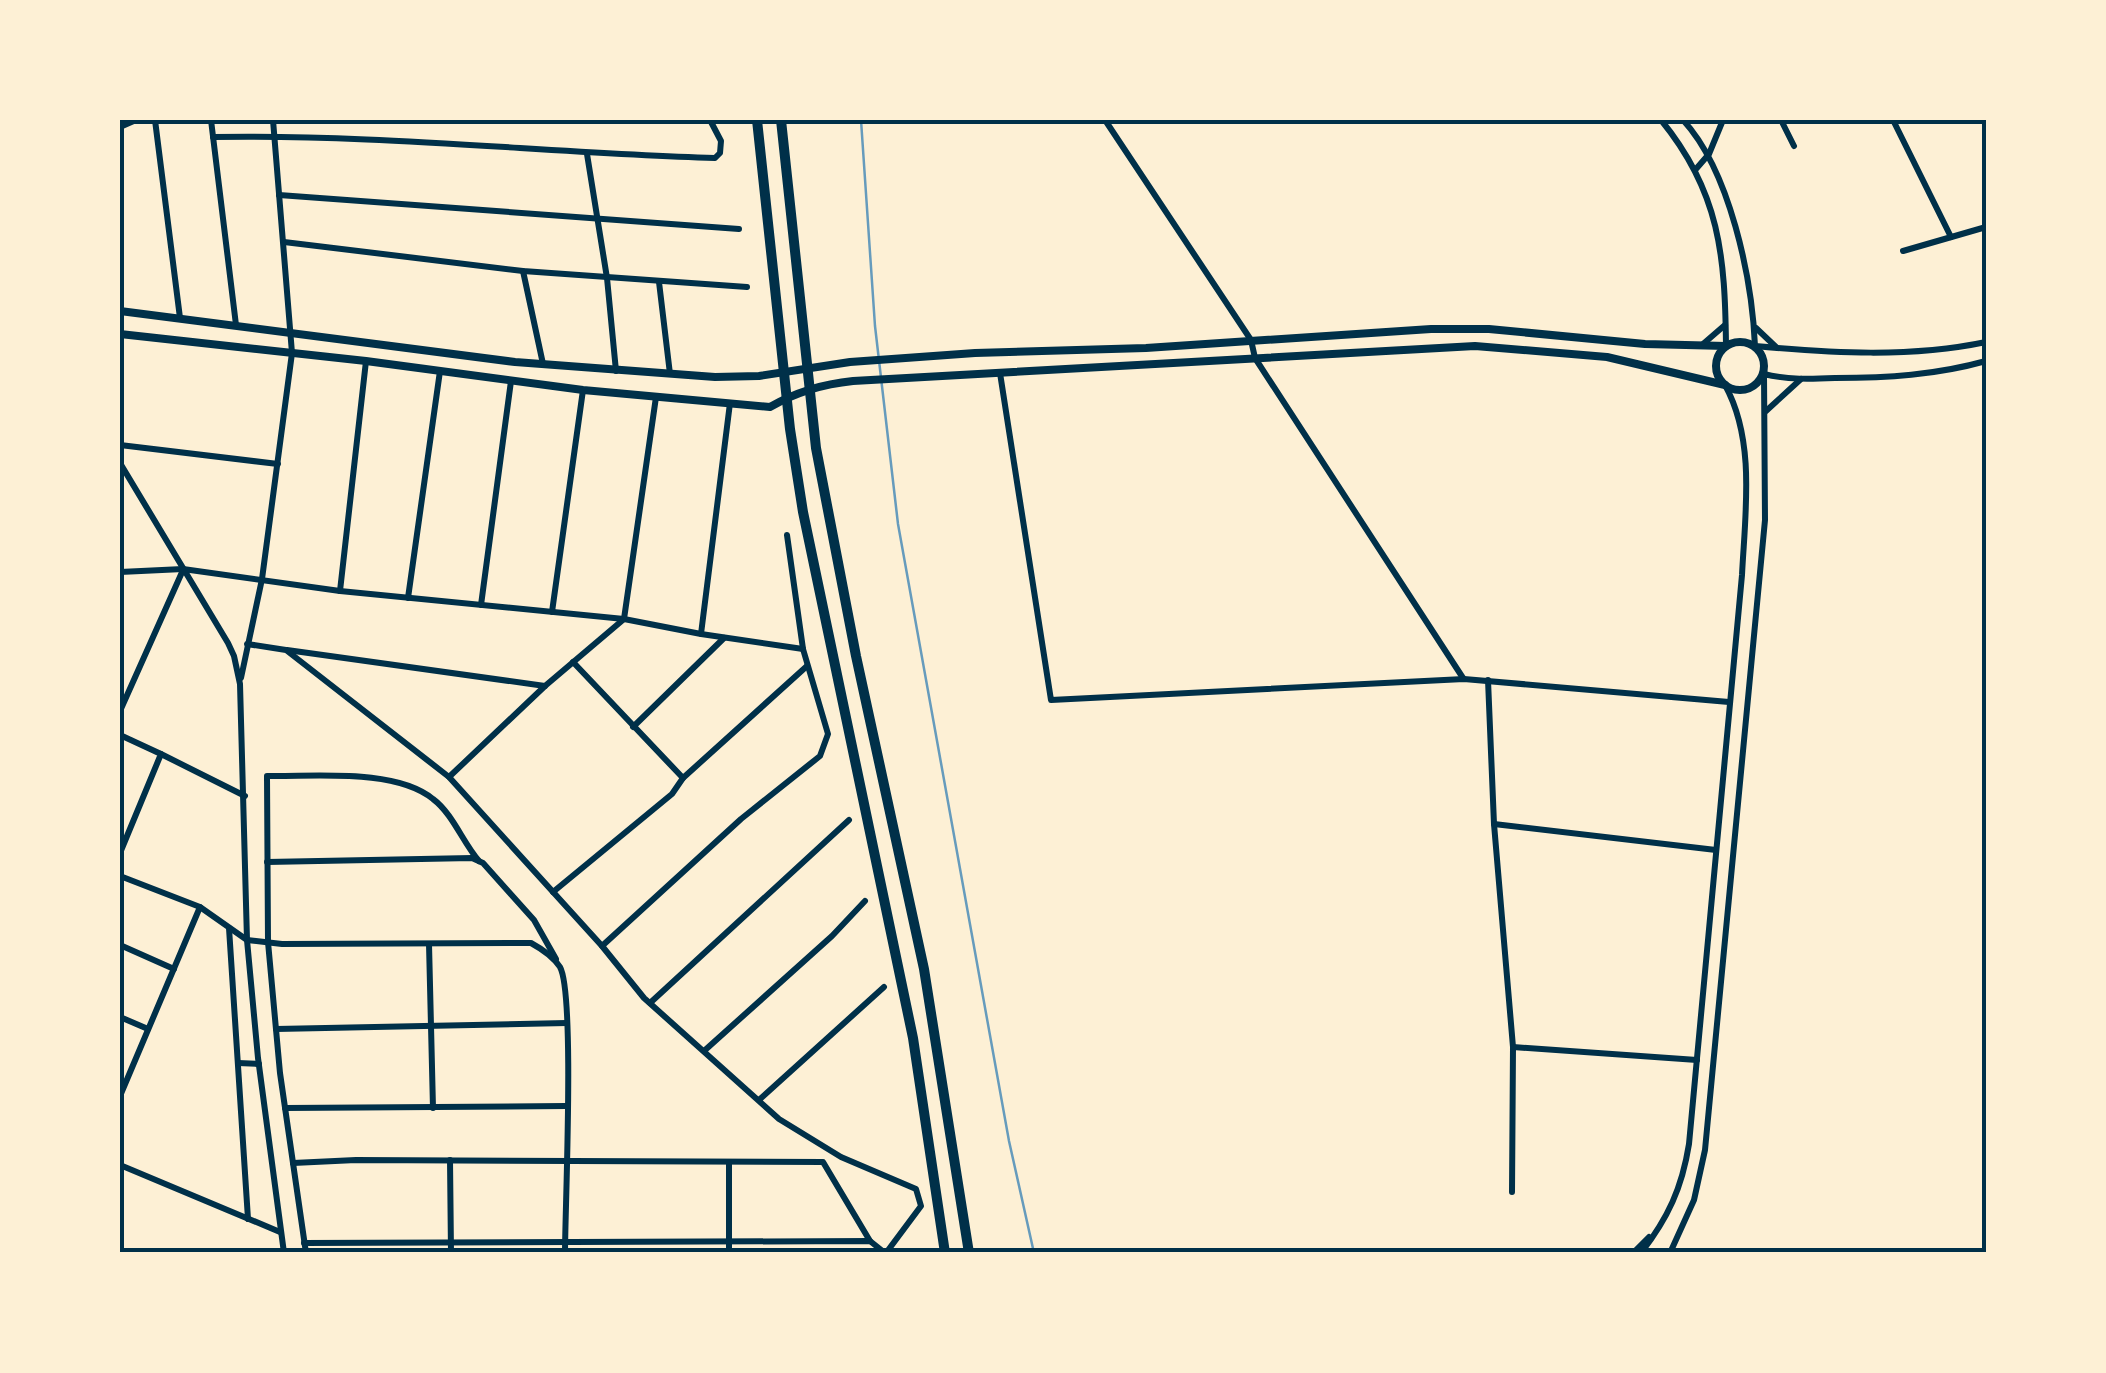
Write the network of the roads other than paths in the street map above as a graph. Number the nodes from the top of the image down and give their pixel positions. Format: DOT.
graph roads {
  1 [pos="136,120"];
  2 [pos="154,120"];
  3 [pos="210,120"];
  4 [pos="273,120"];
  5 [pos="710,120"];
  6 [pos="757,120"];
  7 [pos="781,120"];
  8 [pos="1105,120"];
  9 [pos="1661,120"];
  10 [pos="1683,120"];
  11 [pos="1723,120"];
  12 [pos="1781,120"];
  13 [pos="1892,120"];
  14 [pos="120,127"];
  15 [pos="274,136"];
  16 [pos="213,138"];
  17 [pos="1794,146"];
  18 [pos="587,154"];
  19 [pos="1709,154"];
  20 [pos="1696,169"];
  21 [pos="279,196"];
  22 [pos="598,219"];
  23 [pos="1986,228"];
  24 [pos="739,229"];
  25 [pos="1951,237"];
  26 [pos="284,242"];
  27 [pos="1904,251"];
  28 [pos="523,271"];
  29 [pos="606,278"];
  30 [pos="659,282"];
  31 [pos="747,286"];
  32 [pos="120,311"];
  33 [pos="180,318"];
  34 [pos="1726,324"];
  35 [pos="236,325"];
  36 [pos="1754,327"];
  37 [pos="293,332"];
  38 [pos="120,334"];
  39 [pos="1252,340"];
  40 [pos="1986,342"];
  41 [pos="1703,344"];
  42 [pos="1726,346"];
  43 [pos="1755,346"];
  44 [pos="1776,348"];
  45 [pos="292,353"];
  46 [pos="1255,358"];
  47 [pos="366,361"];
  48 [pos="1986,361"];
  49 [pos="543,364"];
  50 [pos="808,366"];
  51 [pos="616,371"];
  52 [pos="440,372"];
  53 [pos="784,373"];
  54 [pos="1000,373"];
  55 [pos="670,374"];
  56 [pos="1764,374"];
  57 [pos="1801,378"];
  58 [pos="512,381"];
  59 [pos="1725,386"];
  60 [pos="583,390"];
  61 [pos="810,390"];
  62 [pos="656,397"];
  63 [pos="787,397"];
  64 [pos="730,403"];
  65 [pos="1765,412"];
  66 [pos="120,446"];
  67 [pos="120,463"];
  68 [pos="278,464"];
  69 [pos="787,535"];
  70 [pos="183,569"];
  71 [pos="120,572"];
  72 [pos="262,579"];
  73 [pos="340,591"];
  74 [pos="408,598"];
  75 [pos="480,605"];
  76 [pos="552,612"];
  77 [pos="624,619"];
  78 [pos="701,634"];
  79 [pos="724,638"];
  80 [pos="246,648"];
  81 [pos="803,649"];
  82 [pos="286,650"];
  83 [pos="234,656"];
  84 [pos="572,662"];
  85 [pos="807,666"];
  86 [pos="1464,679"];
  87 [pos="1488,680"];
  88 [pos="240,684"];
  89 [pos="545,686"];
  90 [pos="1729,702"];
  91 [pos="120,711"];
  92 [pos="633,727"];
  93 [pos="120,735"];
  94 [pos="161,754"];
  95 [pos="449,777"];
  96 [pos="683,778"];
  97 [pos="245,796"];
  98 [pos="850,820"];
  99 [pos="1494,824"];
  100 [pos="1716,850"];
  101 [pos="120,853"];
  102 [pos="479,861"];
  103 [pos="267,862"];
  104 [pos="120,876"];
  105 [pos="553,892"];
  106 [pos="865,901"];
  107 [pos="200,907"];
  108 [pos="229,928"];
  109 [pos="247,940"];
  110 [pos="268,942"];
  111 [pos="429,944"];
  112 [pos="120,946"];
  113 [pos="602,946"];
  114 [pos="174,969"];
  115 [pos="562,970"];
  116 [pos="884,987"];
  117 [pos="650,1003"];
  118 [pos="120,1017"];
  119 [pos="567,1023"];
  120 [pos="431,1026"];
  121 [pos="148,1029"];
  122 [pos="276,1029"];
  123 [pos="1514,1047"];
  124 [pos="704,1051"];
  125 [pos="1696,1060"];
  126 [pos="238,1063"];
  127 [pos="259,1064"];
  128 [pos="121,1093"];
  129 [pos="759,1100"];
  130 [pos="566,1106"];
  131 [pos="285,1108"];
  132 [pos="432,1108"];
  133 [pos="450,1160"];
  134 [pos="566,1162"];
  135 [pos="292,1163"];
  136 [pos="729,1163"];
  137 [pos="120,1165"];
  138 [pos="1512,1192"];
  139 [pos="248,1219"];
  140 [pos="1664,1222"];
  141 [pos="281,1232"];
  142 [pos="729,1241"];
  143 [pos="870,1241"];
  144 [pos="451,1242"];
  145 [pos="304,1244"];
  146 [pos="565,1248"];
  147 [pos="284,1253"];
  148 [pos="306,1253"];
  149 [pos="451,1253"];
  150 [pos="729,1253"];
  151 [pos="886,1253"];
  152 [pos="945,1253"];
  153 [pos="970,1253"];
  154 [pos="1633,1253"];
  155 [pos="1641,1253"];
  156 [pos="1670,1253"];
  1 -- 14 [label="street"];
  2 -- 33 [label="street"];
  3 -- 16 [label="street"];
  4 -- 15 [label="street"];
  5 -- 18 [label="street"];
  6 -- 53 [label="highway"];
  7 -- 50 [label="highway"];
  8 -- 39 [label="street"];
  9 -- 20 [label="street"];
  10 -- 19 [label="street"];
  11 -- 19 [label="street"];
  12 -- 17 [label="street"];
  13 -- 25 [label="street"];
  15 -- 16 [label="street"];
  15 -- 18 [label="street"];
  15 -- 21 [label="street"];
  16 -- 35 [label="street"];
  18 -- 22 [label="street"];
  19 -- 20 [label="street"];
  19 -- 36 [label="street"];
  20 -- 34 [label="street"];
  21 -- 22 [label="street"];
  21 -- 26 [label="street"];
  22 -- 24 [label="street"];
  22 -- 29 [label="street"];
  23 -- 25 [label="street"];
  25 -- 27 [label="street"];
  26 -- 28 [label="street"];
  26 -- 37 [label="street"];
  28 -- 29 [label="street"];
  28 -- 49 [label="street"];
  29 -- 30 [label="street"];
  29 -- 51 [label="street"];
  30 -- 31 [label="street"];
  30 -- 55 [label="street"];
  32 -- 33 [label="street"];
  33 -- 35 [label="street"];
  34 -- 41 [label="street"];
  34 -- 42 [label="street"];
  35 -- 37 [label="street"];
  36 -- 43 [label="street"];
  36 -- 44 [label="street"];
  37 -- 45 [label="street"];
  37 -- 49 [label="street"];
  38 -- 45 [label="street"];
  39 -- 41 [label="street"];
  39 -- 46 [label="street"];
  39 -- 50 [label="street"];
  40 -- 44 [label="street"];
  41 -- 42 [label="street"];
  42 -- 43 [label="street"];
  42 -- 59 [label="street"];
  43 -- 44 [label="street"];
  43 -- 56 [label="street"];
  45 -- 47 [label="street"];
  45 -- 68 [label="street"];
  46 -- 54 [label="street"];
  46 -- 59 [label="street"];
  46 -- 86 [label="street"];
  47 -- 52 [label="street"];
  47 -- 73 [label="street"];
  48 -- 57 [label="street"];
  49 -- 51 [label="street"];
  50 -- 53 [label="street"];
  50 -- 61 [label="highway"];
  51 -- 55 [label="street"];
  52 -- 58 [label="street"];
  52 -- 74 [label="street"];
  53 -- 55 [label="street"];
  53 -- 63 [label="highway"];
  54 -- 61 [label="street"];
  54 -- 86 [label="street"];
  56 -- 57 [label="street"];
  56 -- 59 [label="street"];
  56 -- 65 [label="street"];
  57 -- 65 [label="street"];
  58 -- 60 [label="street"];
  58 -- 75 [label="street"];
  59 -- 90 [label="street"];
  60 -- 62 [label="street"];
  60 -- 76 [label="street"];
  61 -- 63 [label="street"];
  61 -- 153 [label="highway"];
  62 -- 64 [label="street"];
  62 -- 77 [label="street"];
  63 -- 64 [label="street"];
  63 -- 152 [label="highway"];
  64 -- 78 [label="street"];
  65 -- 156 [label="street"];
  66 -- 68 [label="street"];
  67 -- 70 [label="street"];
  68 -- 72 [label="street"];
  69 -- 81 [label="street"];
  70 -- 71 [label="street"];
  70 -- 72 [label="street"];
  70 -- 83 [label="street"];
  70 -- 91 [label="street"];
  72 -- 73 [label="street"];
  72 -- 80 [label="street"];
  73 -- 74 [label="street"];
  74 -- 75 [label="street"];
  75 -- 76 [label="street"];
  76 -- 77 [label="street"];
  77 -- 78 [label="street"];
  77 -- 84 [label="street"];
  78 -- 79 [label="street"];
  79 -- 81 [label="street"];
  79 -- 92 [label="street"];
  80 -- 82 [label="street"];
  80 -- 83 [label="street"];
  80 -- 88 [label="street"];
  81 -- 85 [label="street"];
  82 -- 89 [label="street"];
  82 -- 95 [label="street"];
  83 -- 88 [label="street"];
  84 -- 89 [label="street"];
  84 -- 92 [label="street"];
  85 -- 96 [label="street"];
  85 -- 113 [label="street"];
  86 -- 87 [label="street"];
  87 -- 90 [label="street"];
  87 -- 99 [label="street"];
  88 -- 97 [label="street"];
  89 -- 95 [label="street"];
  90 -- 100 [label="street"];
  92 -- 96 [label="street"];
  93 -- 94 [label="street"];
  94 -- 97 [label="street"];
  94 -- 101 [label="street"];
  95 -- 105 [label="street"];
  96 -- 105 [label="street"];
  97 -- 109 [label="street"];
  98 -- 117 [label="street"];
  99 -- 100 [label="street"];
  99 -- 123 [label="street"];
  100 -- 125 [label="street"];
  102 -- 103 [label="street"];
  102 -- 103 [label="street"];
  102 -- 115 [label="street"];
  103 -- 110 [label="street"];
  104 -- 107 [label="street"];
  105 -- 113 [label="street"];
  106 -- 124 [label="street"];
  107 -- 108 [label="street"];
  107 -- 114 [label="street"];
  108 -- 109 [label="street"];
  108 -- 126 [label="street"];
  109 -- 110 [label="street"];
  109 -- 127 [label="street"];
  110 -- 111 [label="street"];
  110 -- 122 [label="street"];
  111 -- 115 [label="street"];
  111 -- 120 [label="street"];
  112 -- 114 [label="street"];
  113 -- 117 [label="street"];
  114 -- 121 [label="street"];
  115 -- 119 [label="street"];
  116 -- 129 [label="street"];
  117 -- 124 [label="street"];
  118 -- 121 [label="street"];
  119 -- 120 [label="street"];
  119 -- 130 [label="street"];
  120 -- 122 [label="street"];
  120 -- 132 [label="street"];
  121 -- 128 [label="street"];
  122 -- 131 [label="street"];
  123 -- 125 [label="street"];
  123 -- 138 [label="street"];
  124 -- 129 [label="street"];
  125 -- 140 [label="street"];
  126 -- 127 [label="street"];
  126 -- 139 [label="street"];
  127 -- 141 [label="street"];
  129 -- 151 [label="street"];
  130 -- 132 [label="street"];
  130 -- 134 [label="street"];
  131 -- 132 [label="street"];
  131 -- 135 [label="street"];
  133 -- 134 [label="street"];
  133 -- 135 [label="street"];
  133 -- 144 [label="street"];
  134 -- 136 [label="street"];
  134 -- 146 [label="street"];
  135 -- 145 [label="street"];
  136 -- 142 [label="street"];
  136 -- 143 [label="street"];
  137 -- 139 [label="street"];
  139 -- 141 [label="street"];
  140 -- 154 [label="street"];
  140 -- 155 [label="street"];
  141 -- 147 [label="street"];
  142 -- 143 [label="street"];
  142 -- 146 [label="street"];
  142 -- 150 [label="street"];
  143 -- 151 [label="street"];
  144 -- 145 [label="street"];
  144 -- 146 [label="street"];
  144 -- 149 [label="street"];
  145 -- 148 [label="street"];
}
